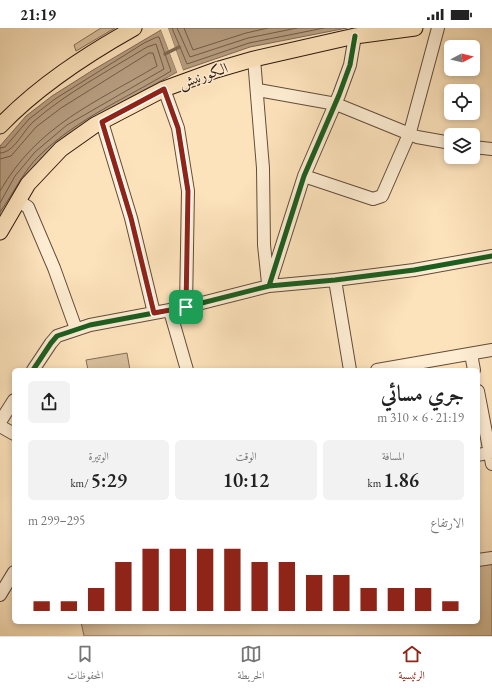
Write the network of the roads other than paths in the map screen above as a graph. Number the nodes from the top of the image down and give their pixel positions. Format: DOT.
graph roads {
  1 [pos="134,28"];
  2 [pos="415,28"];
  3 [pos="438,28"];
  4 [pos="355,36"];
  5 [pos="254,59"];
  6 [pos="164,89"];
  7 [pos="258,90"];
  8 [pos="336,104"];
  9 [pos="102,122"];
  10 [pos="0,126"];
  11 [pos="410,132"];
  12 [pos="444,142"];
  13 [pos="480,148"];
  14 [pos="492,149"];
  15 [pos="304,176"];
  16 [pos="18,201"];
  17 [pos="0,232"];
  18 [pos="492,256"];
  19 [pos="335,280"];
  20 [pos="269,286"];
  21 [pos="186,307"];
  22 [pos="170,310"];
  23 [pos="154,313"];
  24 [pos="76,329"];
  25 [pos="492,350"];
  26 [pos="470,354"];
  27 [pos="34,368"];
  28 [pos="186,368"];
  29 [pos="350,368"];
  30 [pos="389,368"];
  31 [pos="474,368"];
  32 [pos="480,400"];
  33 [pos="12,403"];
  34 [pos="0,422"];
  35 [pos="0,426"];
  36 [pos="12,433"];
  37 [pos="491,452"];
  38 [pos="480,454"];
  39 [pos="492,464"];
  40 [pos="492,558"];
  41 [pos="480,560"];
  42 [pos="12,575"];
  43 [pos="0,595"];
  1 -- 10 [label="main road"];
  2 -- 4 [label="main road, الكورنيش"];
  3 -- 11 [label="street"];
  4 -- 5 [label="main road, الكورنيش"];
  4 -- 8 [label="street"];
  5 -- 6 [label="main road, الكورنيش"];
  5 -- 7 [label="street"];
  6 -- 9 [label="main road, الكورنيش"];
  6 -- 21 [label="street"];
  7 -- 8 [label="street"];
  7 -- 20 [label="street"];
  8 -- 11 [label="street"];
  8 -- 15 [label="street"];
  9 -- 16 [label="main road, الكورنيش"];
  9 -- 23 [label="street"];
  11 -- 12 [label="street"];
  11 -- 15 [label="street"];
  13 -- 14 [label="street"];
  15 -- 20 [label="street"];
  16 -- 17 [label="main road, الكورنيش"];
  16 -- 24 [label="street"];
  18 -- 19 [label="street"];
  19 -- 20 [label="street"];
  19 -- 29 [label="street"];
  20 -- 21 [label="street"];
  21 -- 22 [label="street"];
  22 -- 23 [label="street"];
  22 -- 28 [label="street"];
  23 -- 24 [label="street"];
  24 -- 27 [label="street"];
  25 -- 26 [label="street"];
  26 -- 30 [label="street"];
  26 -- 31 [label="street"];
  32 -- 37 [label="street"];
  33 -- 34 [label="street"];
  35 -- 36 [label="street"];
  37 -- 38 [label="street"];
  37 -- 39 [label="street"];
  40 -- 41 [label="street"];
  42 -- 43 [label="street"];
}
